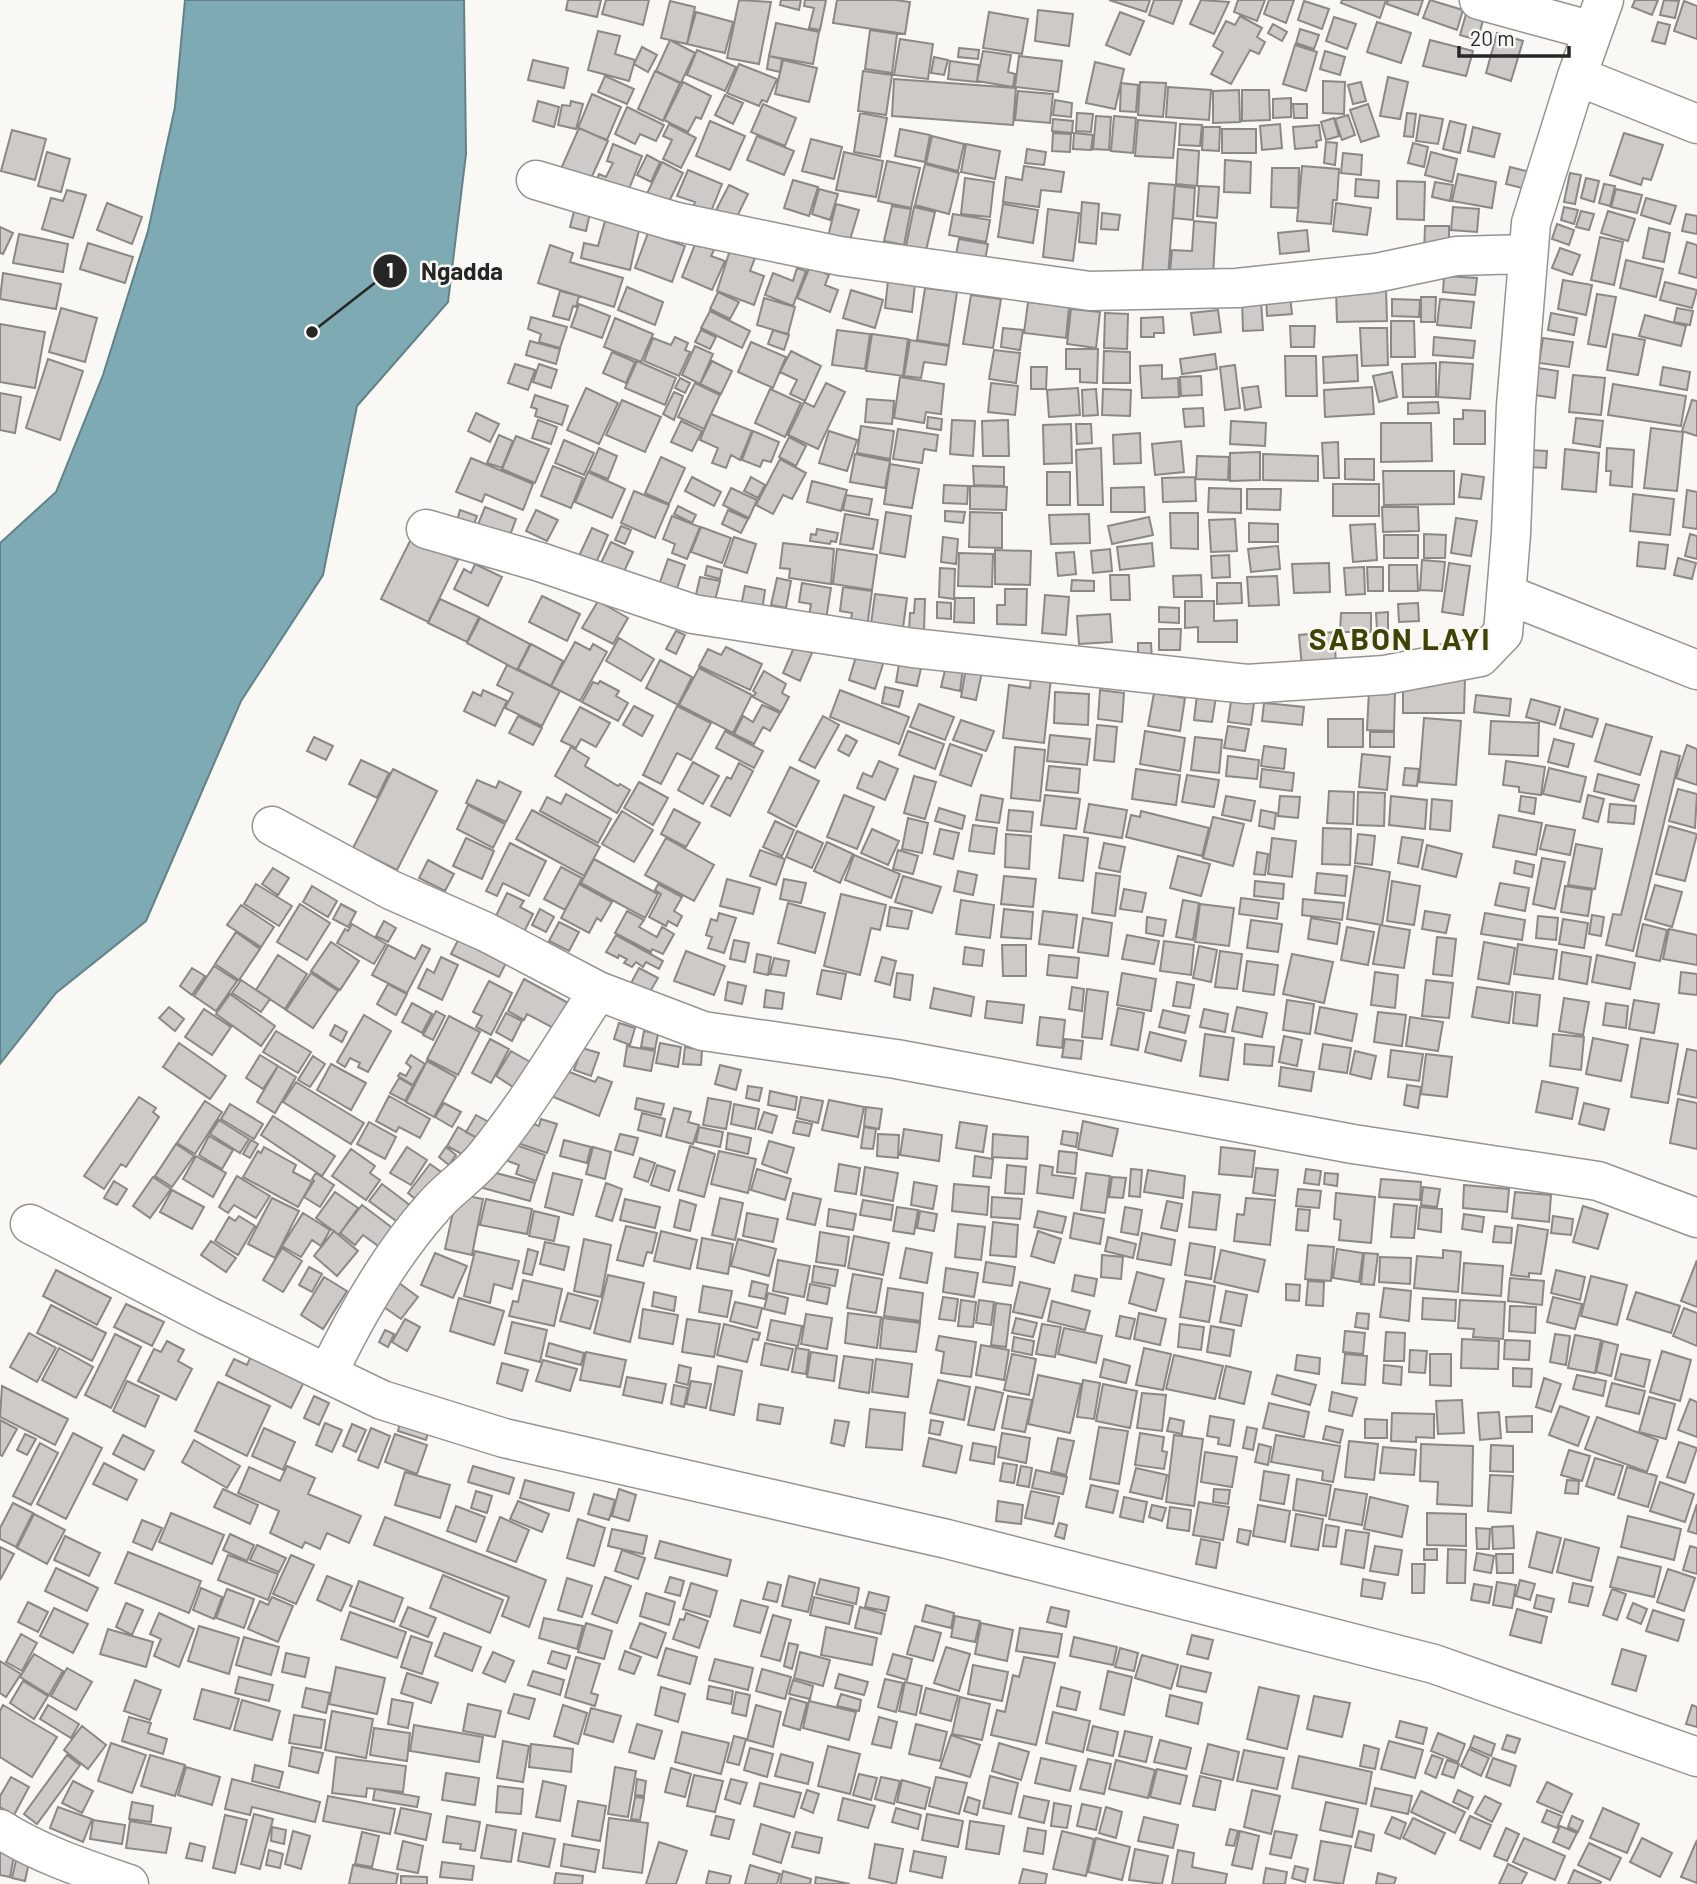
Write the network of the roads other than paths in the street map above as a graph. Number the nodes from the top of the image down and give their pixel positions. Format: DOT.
graph roads {
  1 [pos="1479,0"];
  2 [pos="1598,15"];
  3 [pos="1577,76"];
  4 [pos="1697,124"];
  5 [pos="536,180"];
  6 [pos="1528,254"];
  7 [pos="426,529"];
  8 [pos="1506,594"];
  9 [pos="1697,670"];
  10 [pos="272,826"];
  11 [pos="598,991"];
  12 [pos="1697,1218"];
  13 [pos="30,1224"];
  14 [pos="328,1373"];
  15 [pos="1697,1756"];
  16 [pos="0,1829"];
  17 [pos="74,1875"];
  18 [pos="129,1884"];
  1 -- 2 [label="street"];
  2 -- 3 [label="street"];
  3 -- 4 [label="street"];
  3 -- 6 [label="street"];
  5 -- 6 [label="street"];
  6 -- 8 [label="street"];
  7 -- 8 [label="street"];
  8 -- 9 [label="street"];
  10 -- 11 [label="street"];
  11 -- 12 [label="street"];
  11 -- 14 [label="street"];
  13 -- 14 [label="street"];
  14 -- 15 [label="street"];
  16 -- 17 [label="street"];
  17 -- 18 [label="street"];
}
